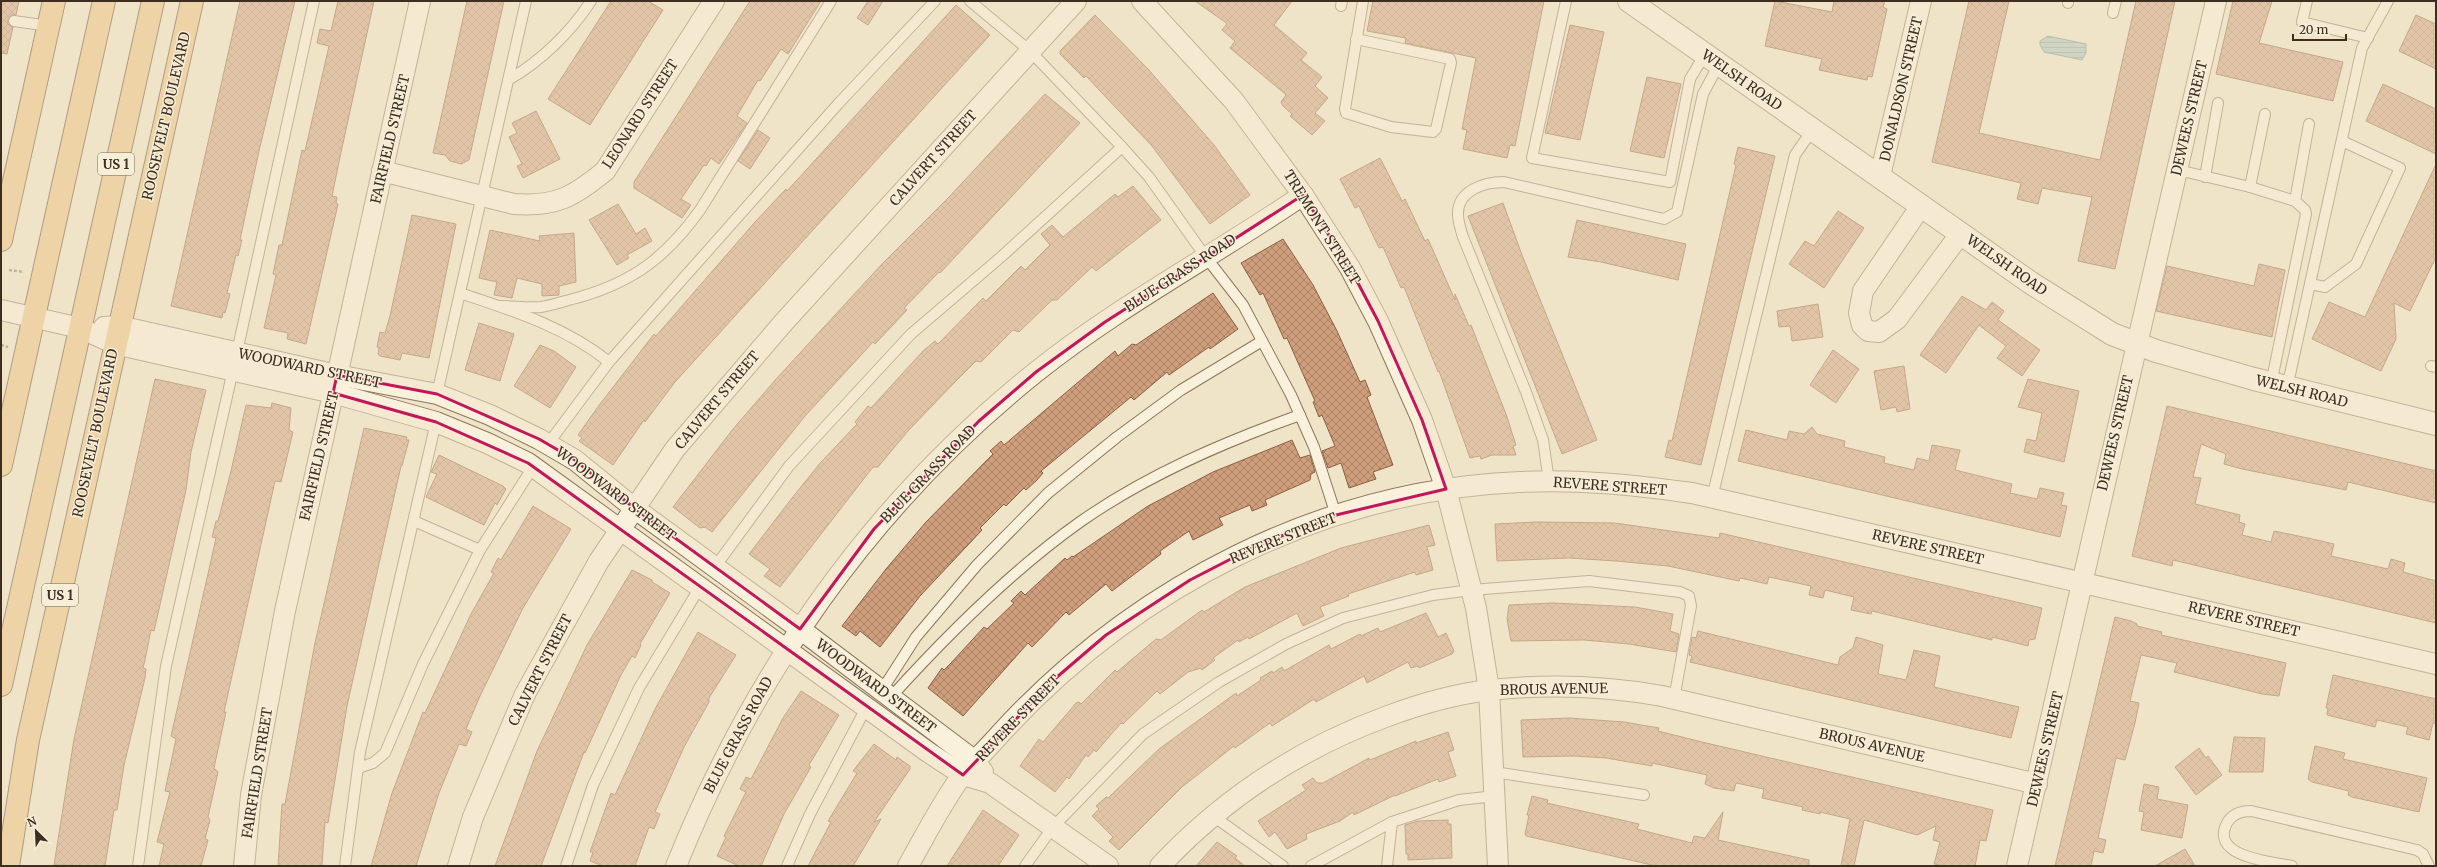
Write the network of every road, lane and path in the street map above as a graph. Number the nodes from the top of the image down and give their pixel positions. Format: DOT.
graph roads {
  1 [pos="54,1"];
  2 [pos="104,1"];
  3 [pos="153,1"];
  4 [pos="192,1"];
  5 [pos="314,1"];
  6 [pos="420,1"];
  7 [pos="526,1"];
  8 [pos="591,1"];
  9 [pos="714,1"];
  10 [pos="831,1"];
  11 [pos="935,1"];
  12 [pos="970,1"];
  13 [pos="1076,1"];
  14 [pos="1142,1"];
  15 [pos="1363,1"];
  16 [pos="1566,1"];
  17 [pos="1629,1"];
  18 [pos="1921,1"];
  19 [pos="2116,1"];
  20 [pos="2307,1"];
  21 [pos="2388,1"];
  22 [pos="2214,2"];
  23 [pos="2113,13"];
  24 [pos="14,21"];
  25 [pos="49,26"];
  26 [pos="2368,38"];
  27 [pos="1356,39"];
  28 [pos="1030,51"];
  29 [pos="1712,59"];
  30 [pos="508,80"];
  31 [pos="2218,103"];
  32 [pos="2265,114"];
  33 [pos="2309,124"];
  34 [pos="1813,129"];
  35 [pos="2342,141"];
  36 [pos="1122,146"];
  37 [pos="2178,170"];
  38 [pos="382,171"];
  39 [pos="1880,176"];
  40 [pos="2205,177"];
  41 [pos="2250,187"];
  42 [pos="1303,195"];
  43 [pos="482,197"];
  44 [pos="2295,201"];
  45 [pos="1921,206"];
  46 [pos="1961,233"];
  47 [pos="1,240"];
  48 [pos="1205,256"];
  49 [pos="9,270"];
  50 [pos="27,273"];
  51 [pos="2310,284"];
  52 [pos="460,293"];
  53 [pos="499,306"];
  54 [pos="1,310"];
  55 [pos="34,317"];
  56 [pos="80,328"];
  57 [pos="117,335"];
  58 [pos="1262,341"];
  59 [pos="2135,344"];
  60 [pos="235,361"];
  61 [pos="609,362"];
  62 [pos="335,384"];
  63 [pos="2279,386"];
  64 [pos="437,394"];
  65 [pos="1300,415"];
  66 [pos="436,422"];
  67 [pos="2436,424"];
  68 [pos="548,444"];
  69 [pos="1,465"];
  70 [pos="533,467"];
  71 [pos="1549,481"];
  72 [pos="1446,489"];
  73 [pos="1712,498"];
  74 [pos="634,508"];
  75 [pos="1336,515"];
  76 [pos="414,521"];
  77 [pos="620,529"];
  78 [pos="480,550"];
  79 [pos="715,567"];
  80 [pos="2082,582"];
  81 [pos="700,586"];
  82 [pos="1471,590"];
  83 [pos="800,628"];
  84 [pos="786,649"];
  85 [pos="2436,664"];
  86 [pos="1,685"];
  87 [pos="1489,690"];
  88 [pos="887,693"];
  89 [pos="1674,699"];
  90 [pos="866,708"];
  91 [pos="358,768"];
  92 [pos="969,768"];
  93 [pos="1494,772"];
  94 [pos="2037,784"];
  95 [pos="1644,795"];
  96 [pos="1495,796"];
  97 [pos="1213,816"];
  98 [pos="1392,822"];
  99 [pos="1053,827"];
  100 [pos="8,866"];
  101 [pos="138,866"];
  102 [pos="244,866"];
  103 [pos="345,866"];
  104 [pos="458,866"];
  105 [pos="566,866"];
  106 [pos="676,866"];
  107 [pos="787,866"];
  108 [pos="908,866"];
  109 [pos="1025,866"];
  110 [pos="1108,866"];
  111 [pos="1160,866"];
  112 [pos="1283,866"];
  113 [pos="1312,866"];
  114 [pos="1387,866"];
  115 [pos="1498,866"];
  116 [pos="2017,866"];
  117 [pos="2292,866"];
  118 [pos="2429,866"];
  1 -- 25 [label="highway"];
  2 -- 55 [label="highway"];
  3 -- 56 [label="highway, US 1"];
  4 -- 57 [label="highway, ROOSEVELT BOULEVARD / US 1"];
  5 -- 60 [label="lane"];
  6 -- 38 [label="street, FAIRFIELD STREET"];
  7 -- 30 [label="lane"];
  8 -- 30 [label="lane"];
  9 -- 43 [label="street, LEONARD STREET"];
  10 -- 53 [label="lane"];
  11 -- 61 [label="lane"];
  12 -- 28 [label="lane"];
  13 -- 28 [label="street, CALVERT STREET"];
  14 -- 42 [label="street, TREMONT STREET"];
  15 -- 27 [label="lane"];
  16 -- 29 [label="lane"];
  17 -- 29 [label="street, WELSH ROAD"];
  18 -- 39 [label="street, DONALDSON STREET"];
  19 -- 23 [label="lane"];
  20 -- 26 [label="lane"];
  21 -- 26 [label="lane"];
  22 -- 37 [label="street, DEWEES STREET"];
  24 -- 25 [label="lane"];
  25 -- 47 [label="highway"];
  26 -- 35 [label="lane"];
  27 -- 27 [label="lane"];
  28 -- 36 [label="lane"];
  28 -- 74 [label="street, CALVERT STREET"];
  29 -- 34 [label="street, WELSH ROAD"];
  29 -- 71 [label="lane"];
  30 -- 43 [label="lane"];
  31 -- 40 [label="lane"];
  32 -- 41 [label="lane"];
  33 -- 44 [label="lane"];
  34 -- 39 [label="street, WELSH ROAD"];
  34 -- 73 [label="lane"];
  35 -- 51 [label="lane"];
  35 -- 51 [label="lane"];
  36 -- 48 [label="lane"];
  36 -- 79 [label="lane"];
  37 -- 40 [label="lane"];
  37 -- 59 [label="street, DEWEES STREET"];
  38 -- 43 [label="street, LEONARD STREET"];
  38 -- 62 [label="street, FAIRFIELD STREET"];
  39 -- 45 [label="street, WELSH ROAD"];
  40 -- 41 [label="lane"];
  41 -- 44 [label="lane"];
  42 -- 48 [label="street, BLUE GRASS ROAD"];
  42 -- 72 [label="street, TREMONT STREET"];
  43 -- 52 [label="lane"];
  44 -- 63 [label="lane"];
  45 -- 46 [label="street, WELSH ROAD"];
  45 -- 46 [label="street"];
  46 -- 59 [label="street, WELSH ROAD"];
  48 -- 58 [label="lane"];
  48 -- 83 [label="street, BLUE GRASS ROAD"];
  49 -- 50 [label="path"];
  51 -- 63 [label="lane"];
  52 -- 53 [label="lane"];
  52 -- 64 [label="lane"];
  53 -- 61 [label="lane"];
  54 -- 55 [label="street, WOODWARD STREET"];
  55 -- 56 [label="street, WOODWARD STREET"];
  55 -- 69 [label="highway"];
  56 -- 57 [label="street, WOODWARD STREET"];
  56 -- 86 [label="highway, US 1"];
  57 -- 60 [label="street, WOODWARD STREET"];
  57 -- 100 [label="highway, ROOSEVELT BOULEVARD / US 1"];
  58 -- 65 [label="lane"];
  58 -- 88 [label="lane"];
  59 -- 63 [label="street, WELSH ROAD"];
  59 -- 80 [label="street, DEWEES STREET"];
  60 -- 62 [label="street, WOODWARD STREET"];
  60 -- 101 [label="lane"];
  61 -- 68 [label="lane"];
  62 -- 64 [label="street, WOODWARD STREET"];
  62 -- 66 [label="street, WOODWARD STREET"];
  62 -- 102 [label="street, FAIRFIELD STREET"];
  63 -- 67 [label="street, WELSH ROAD"];
  64 -- 68 [label="street, WOODWARD STREET"];
  65 -- 75 [label="lane"];
  65 -- 88 [label="lane"];
  66 -- 70 [label="street, WOODWARD STREET"];
  66 -- 76 [label="lane"];
  68 -- 74 [label="street, WOODWARD STREET"];
  70 -- 77 [label="street, WOODWARD STREET"];
  70 -- 78 [label="lane"];
  71 -- 72 [label="street, REVERE STREET"];
  71 -- 73 [label="street, REVERE STREET"];
  72 -- 75 [label="street, REVERE STREET"];
  72 -- 82 [label="street, TREMONT STREET"];
  73 -- 80 [label="street, REVERE STREET"];
  74 -- 77 [label="street, CALVERT STREET"];
  74 -- 79 [label="street, WOODWARD STREET"];
  75 -- 92 [label="street, REVERE STREET"];
  76 -- 78 [label="lane"];
  76 -- 91 [label="lane"];
  77 -- 81 [label="street, WOODWARD STREET"];
  77 -- 104 [label="street, CALVERT STREET"];
  78 -- 91 [label="lane"];
  79 -- 83 [label="street, WOODWARD STREET"];
  80 -- 85 [label="street, REVERE STREET"];
  80 -- 94 [label="street, DEWEES STREET"];
  81 -- 84 [label="street, WOODWARD STREET"];
  81 -- 105 [label="lane"];
  82 -- 87 [label="street, TREMONT STREET"];
  82 -- 89 [label="lane"];
  82 -- 99 [label="lane"];
  83 -- 84 [label="street, BLUE GRASS ROAD"];
  83 -- 88 [label="street, WOODWARD STREET"];
  84 -- 90 [label="street, WOODWARD STREET"];
  84 -- 106 [label="street, BLUE GRASS ROAD"];
  87 -- 89 [label="street, BROUS AVENUE"];
  87 -- 93 [label="street, TREMONT STREET"];
  87 -- 97 [label="street, BROUS AVENUE"];
  88 -- 92 [label="street, WOODWARD STREET"];
  89 -- 94 [label="street, BROUS AVENUE"];
  90 -- 92 [label="street, WOODWARD STREET"];
  90 -- 107 [label="lane"];
  91 -- 103 [label="lane"];
  92 -- 99 [label="street, WOODWARD STREET"];
  92 -- 108 [label="street, REVERE STREET"];
  93 -- 95 [label="lane"];
  93 -- 96 [label="street, TREMONT STREET"];
  94 -- 116 [label="street, DEWEES STREET"];
  96 -- 98 [label="lane"];
  96 -- 115 [label="street, TREMONT STREET"];
  97 -- 111 [label="street, BROUS AVENUE"];
  97 -- 112 [label="lane"];
  98 -- 113 [label="lane"];
  98 -- 114 [label="lane"];
  99 -- 109 [label="lane"];
  99 -- 110 [label="street, WOODWARD STREET"];
  117 -- 118 [label="lane"];
}
